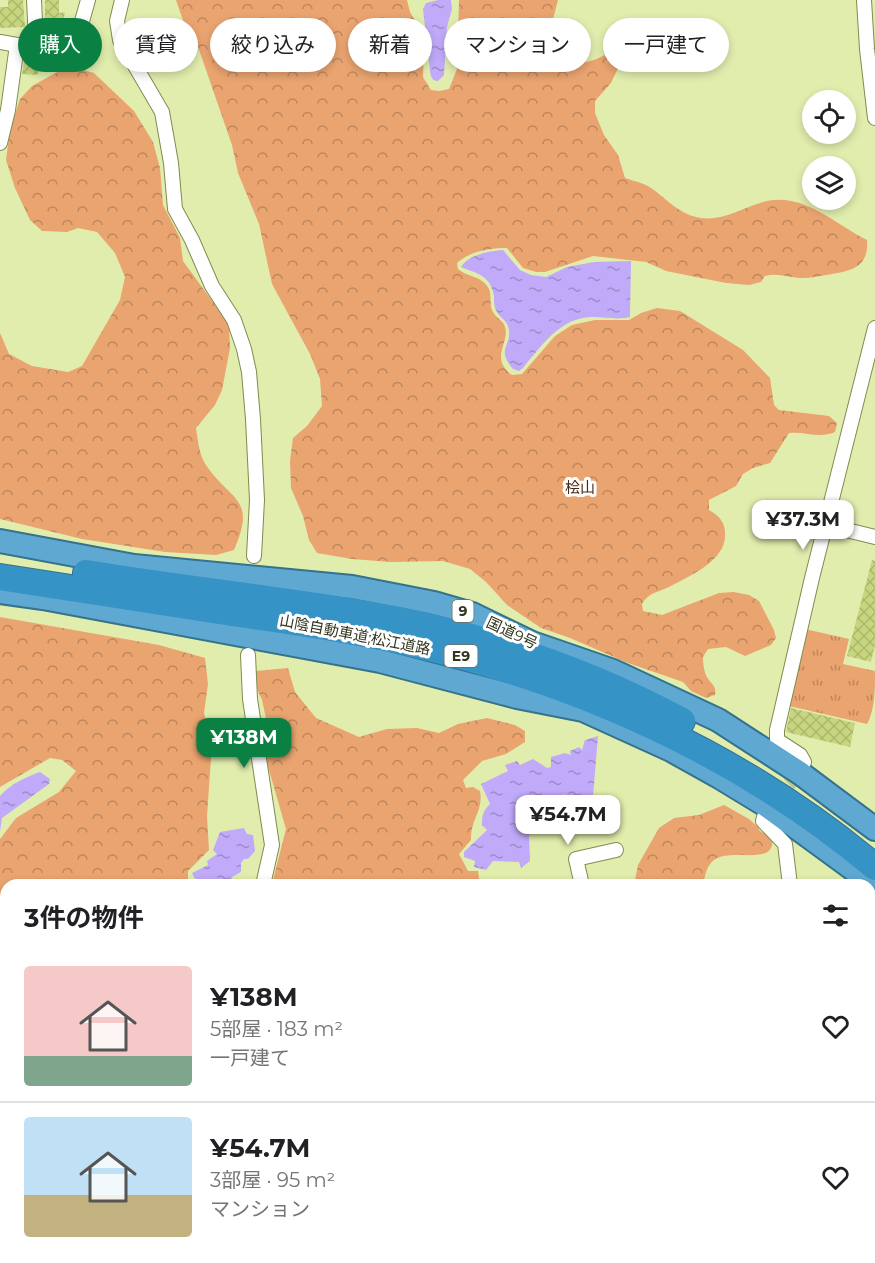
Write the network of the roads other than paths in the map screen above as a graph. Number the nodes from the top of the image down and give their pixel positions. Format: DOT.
graph roads {
  1 [pos="34,0"];
  2 [pos="88,0"];
  3 [pos="122,0"];
  4 [pos="864,0"];
  5 [pos="35,18"];
  6 [pos="83,18"];
  7 [pos="0,42"];
  8 [pos="17,45"];
  9 [pos="875,118"];
  10 [pos="0,143"];
  11 [pos="875,328"];
  12 [pos="826,525"];
  13 [pos="875,537"];
  14 [pos="0,541"];
  15 [pos="254,556"];
  16 [pos="0,559"];
  17 [pos="0,577"];
  18 [pos="94,583"];
  19 [pos="0,592"];
  20 [pos="532,644"];
  21 [pos="248,655"];
  22 [pos="583,710"];
  23 [pos="800,773"];
  24 [pos="767,806"];
  25 [pos="875,828"];
  26 [pos="875,844"];
  27 [pos="616,850"];
  28 [pos="875,867"];
  29 [pos="264,879"];
  30 [pos="581,879"];
  31 [pos="789,879"];
  32 [pos="867,879"];
  1 -- 5 [label="street"];
  2 -- 6 [label="street"];
  3 -- 15 [label="street"];
  4 -- 9 [label="street"];
  7 -- 8 [label="street"];
  8 -- 10 [label="street"];
  11 -- 12 [label="street"];
  12 -- 13 [label="street"];
  12 -- 23 [label="street"];
  14 -- 20 [label="highway, 国道9号 / 9"];
  16 -- 18 [label="highway, 山陰自動車道;松江道路 / E9"];
  17 -- 18 [label="highway, 山陰自動車道;松江道路 / E9"];
  18 -- 20 [label="highway"];
  18 -- 22 [label="highway"];
  18 -- 26 [label="highway, 山陰自動車道;松江道路 / E9"];
  18 -- 28 [label="highway, 山陰自動車道;松江道路 / E9"];
  19 -- 22 [label="highway"];
  20 -- 23 [label="highway, 国道9号 / 9"];
  21 -- 29 [label="street"];
  22 -- 24 [label="highway"];
  23 -- 25 [label="highway, 国道9号 / 9"];
  24 -- 31 [label="street"];
  24 -- 32 [label="highway"];
  27 -- 30 [label="street"];
}
